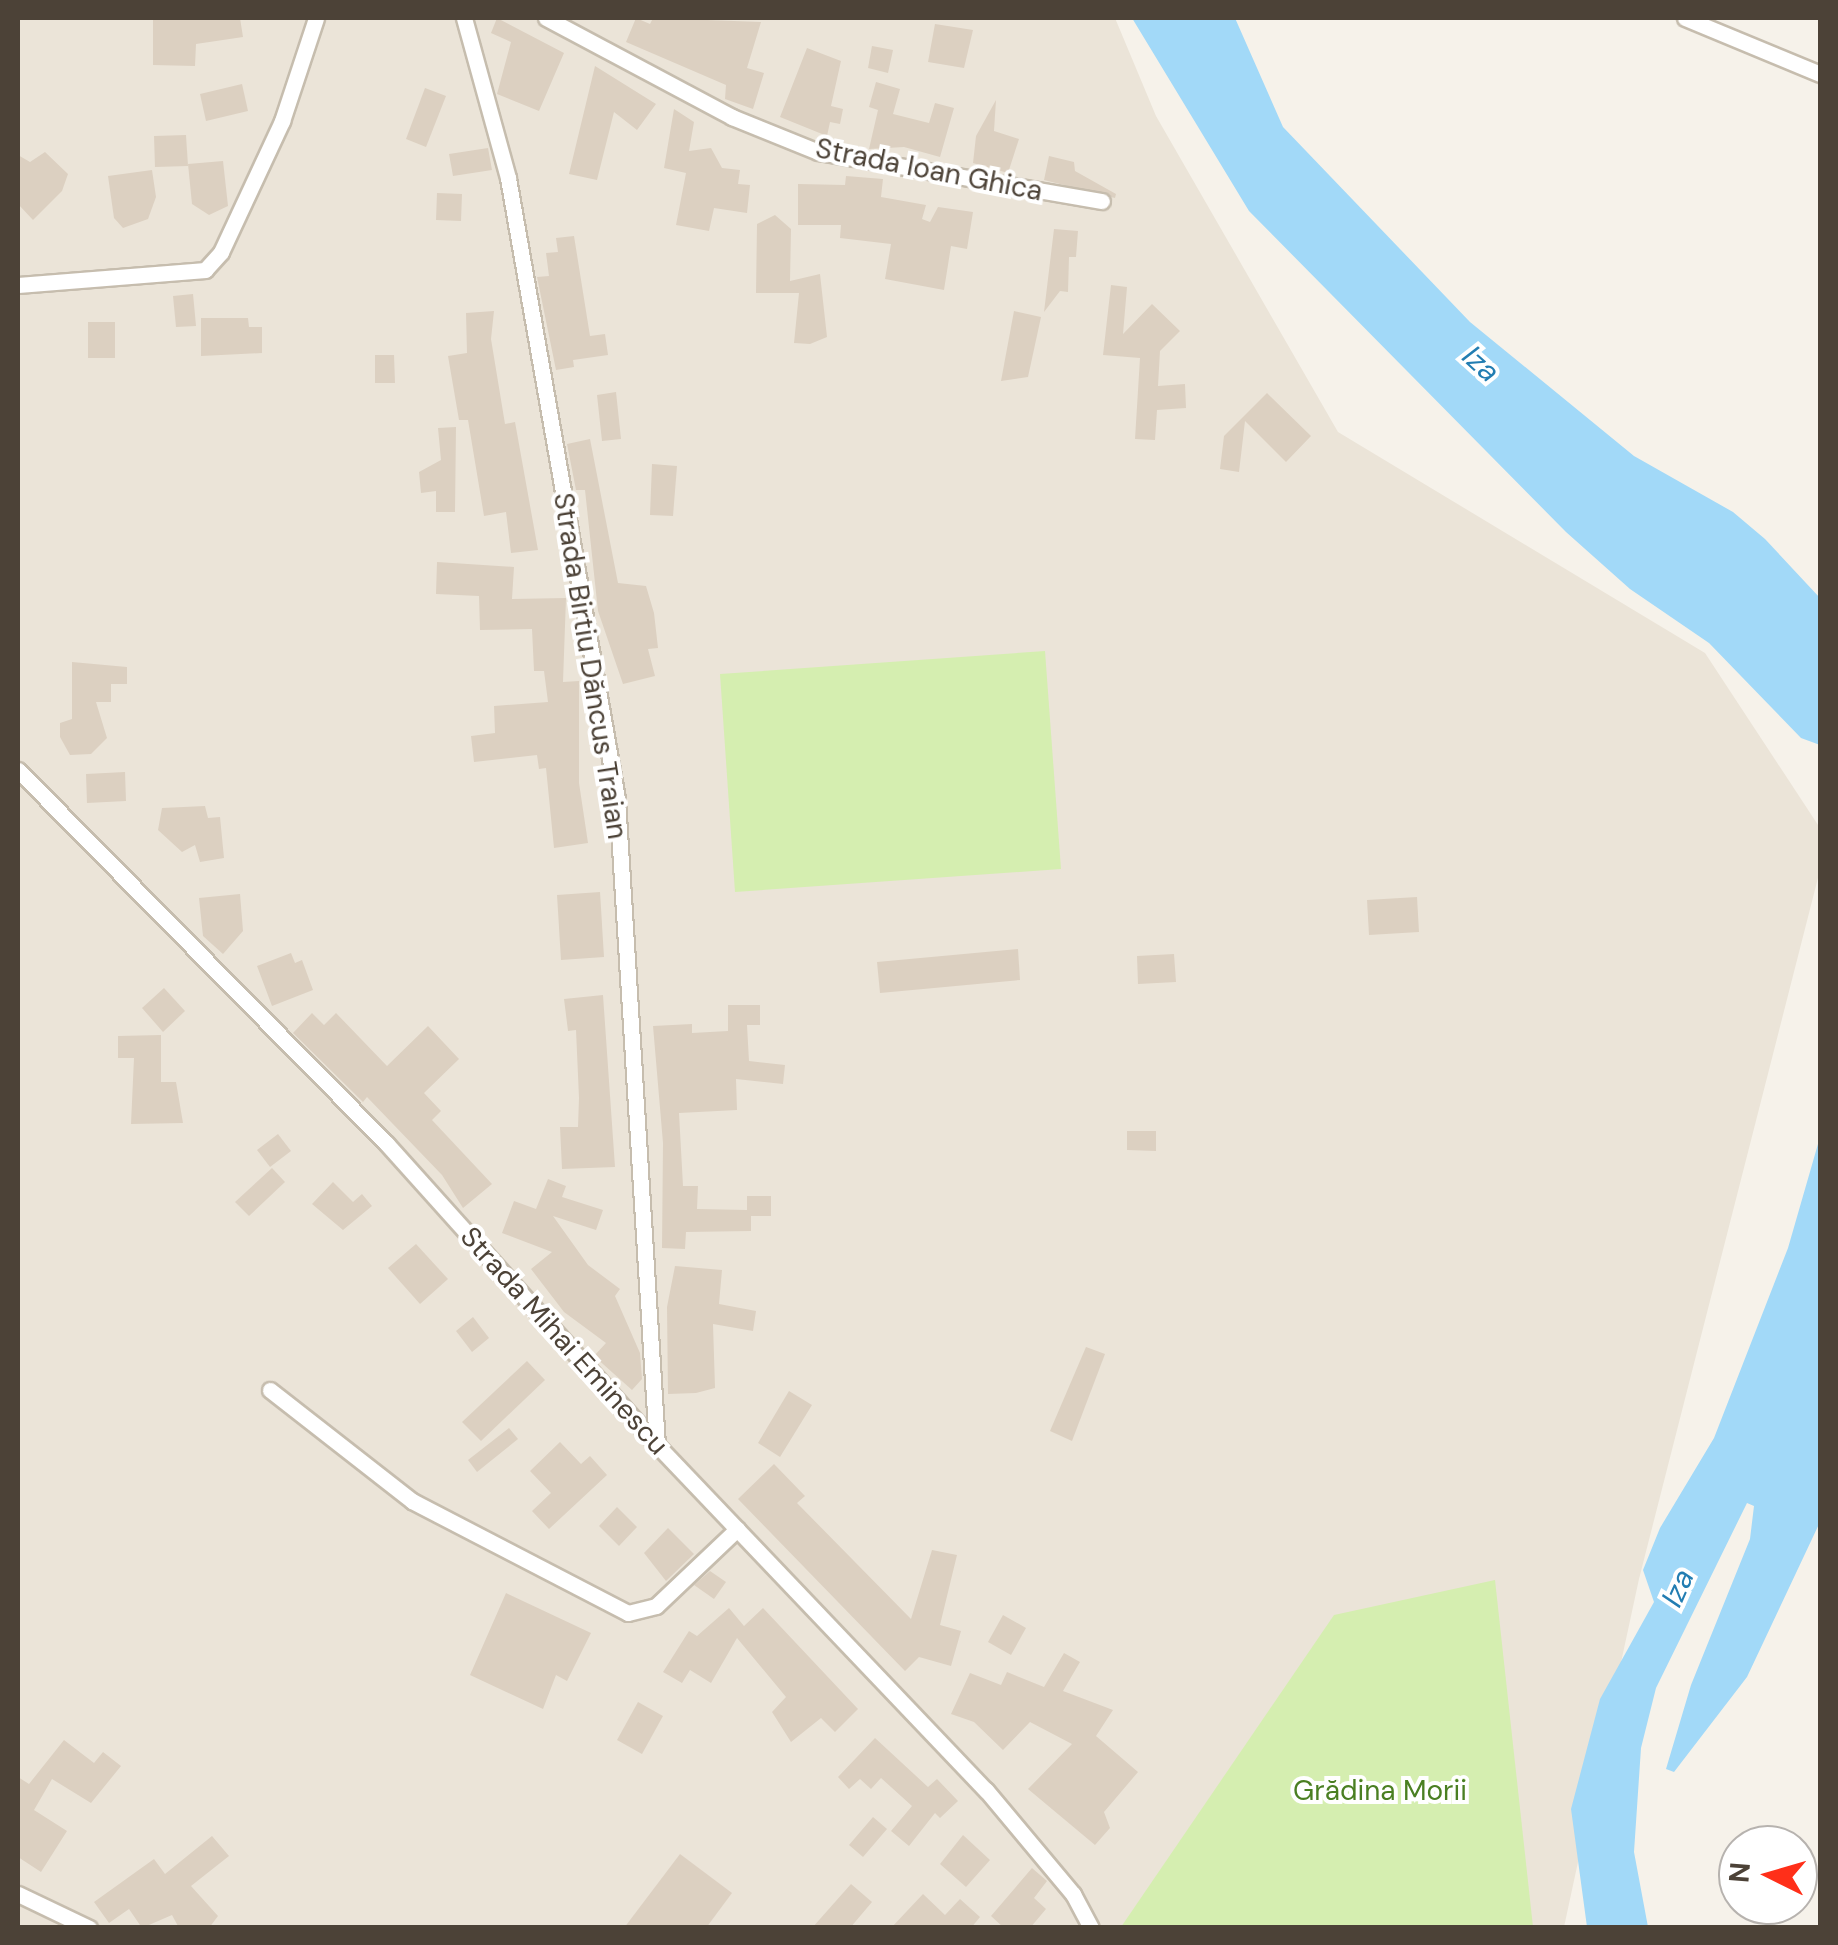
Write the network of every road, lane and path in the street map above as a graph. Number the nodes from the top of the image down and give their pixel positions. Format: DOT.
graph roads {
  1 [pos="316,18"];
  2 [pos="464,18"];
  3 [pos="546,18"];
  4 [pos="1685,18"];
  5 [pos="1820,74"];
  6 [pos="1102,201"];
  7 [pos="18,284"];
  8 [pos="18,770"];
  9 [pos="270,1390"];
  10 [pos="658,1445"];
  11 [pos="737,1529"];
  12 [pos="18,1894"];
  13 [pos="1087,1925"];
  14 [pos="88,1928"];
  1 -- 7 [label="street"];
  2 -- 10 [label="street, Strada Birtiu Dăncus Traian"];
  3 -- 6 [label="street, Strada Ioan Ghica"];
  4 -- 5 [label="street"];
  8 -- 10 [label="street, Strada Mihai Eminescu"];
  9 -- 11 [label="street"];
  10 -- 11 [label="street, Strada Mihai Eminescu"];
  11 -- 13 [label="street, Strada Mihai Eminescu"];
  12 -- 14 [label="street"];
}
